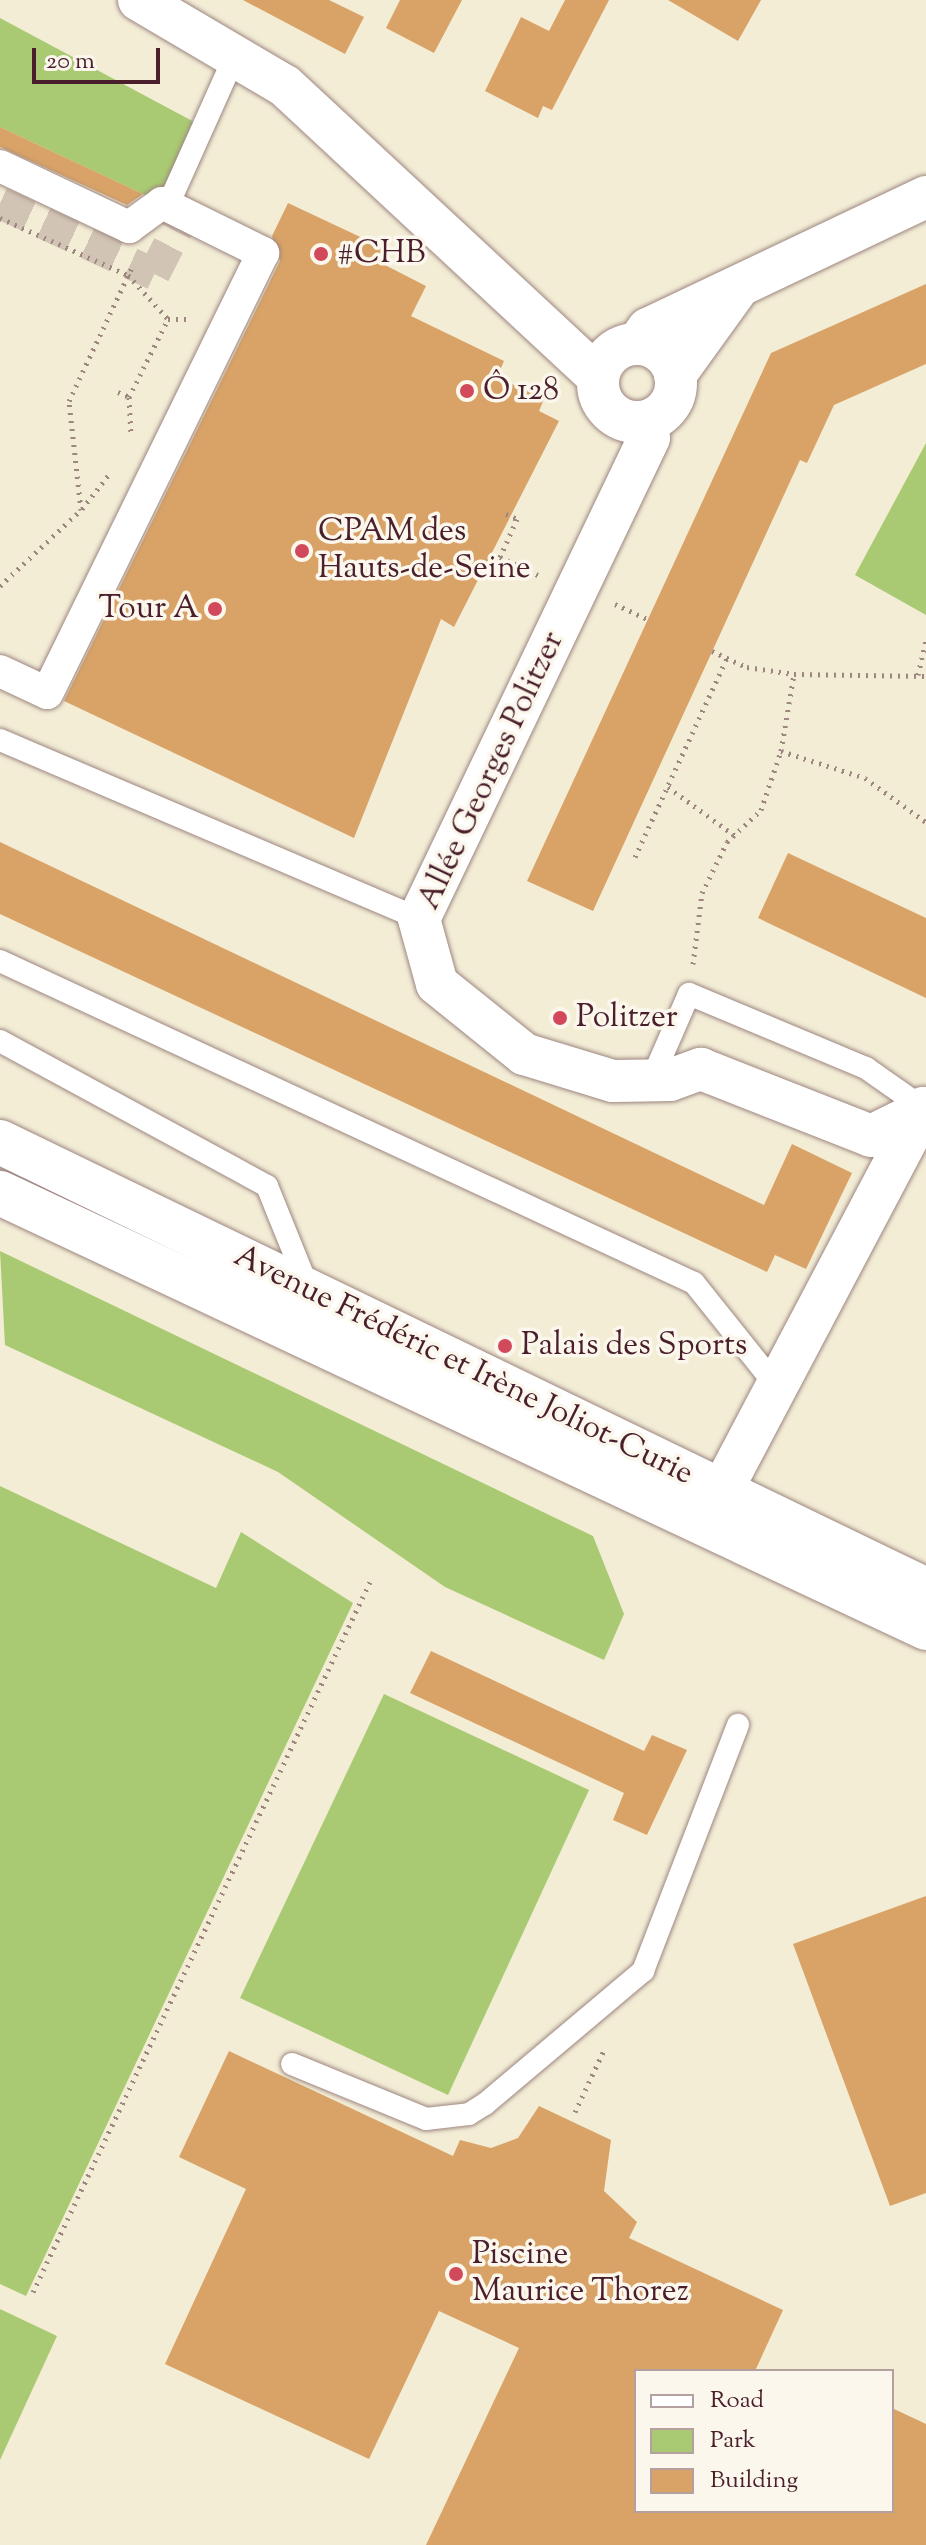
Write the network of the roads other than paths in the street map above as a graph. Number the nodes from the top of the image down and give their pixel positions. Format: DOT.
graph roads {
  1 [pos="139,0"];
  2 [pos="236,53"];
  3 [pos="0,166"];
  4 [pos="926,197"];
  5 [pos="160,204"];
  6 [pos="737,289"];
  7 [pos="637,344"];
  8 [pos="675,375"];
  9 [pos="598,377"];
  10 [pos="645,422"];
  11 [pos="0,671"];
  12 [pos="0,740"];
  13 [pos="419,919"];
  14 [pos="0,961"];
  15 [pos="0,1041"];
  16 [pos="651,1081"];
  17 [pos="924,1108"];
  18 [pos="0,1142"];
  19 [pos="0,1193"];
  20 [pos="311,1295"];
  21 [pos="775,1384"];
  22 [pos="722,1490"];
  23 [pos="926,1590"];
  24 [pos="926,1628"];
  25 [pos="738,1725"];
  26 [pos="292,2064"];
  1 -- 2 [label="street"];
  2 -- 5 [label="lane"];
  2 -- 9 [label="street"];
  3 -- 5 [label="street"];
  4 -- 6 [label="street"];
  5 -- 11 [label="street"];
  6 -- 7 [label="street"];
  6 -- 8 [label="street"];
  7 -- 8 [label="street"];
  7 -- 9 [label="street"];
  8 -- 10 [label="street"];
  9 -- 10 [label="street"];
  10 -- 13 [label="street, Allée Georges Politzer"];
  12 -- 13 [label="lane"];
  13 -- 16 [label="street, Allée Georges Politzer"];
  14 -- 21 [label="lane"];
  15 -- 20 [label="lane"];
  16 -- 17 [label="street, Allée Georges Politzer"];
  16 -- 17 [label="lane"];
  17 -- 21 [label="street"];
  18 -- 20 [label="main road, Avenue Frédéric et Irène Joliot-Curie"];
  19 -- 24 [label="main road, Avenue Frédéric et Irène Joliot-Curie"];
  20 -- 22 [label="main road, Avenue Frédéric et Irène Joliot-Curie"];
  21 -- 22 [label="street"];
  22 -- 23 [label="main road, Avenue Frédéric et Irène Joliot-Curie"];
  25 -- 26 [label="lane"];
}
